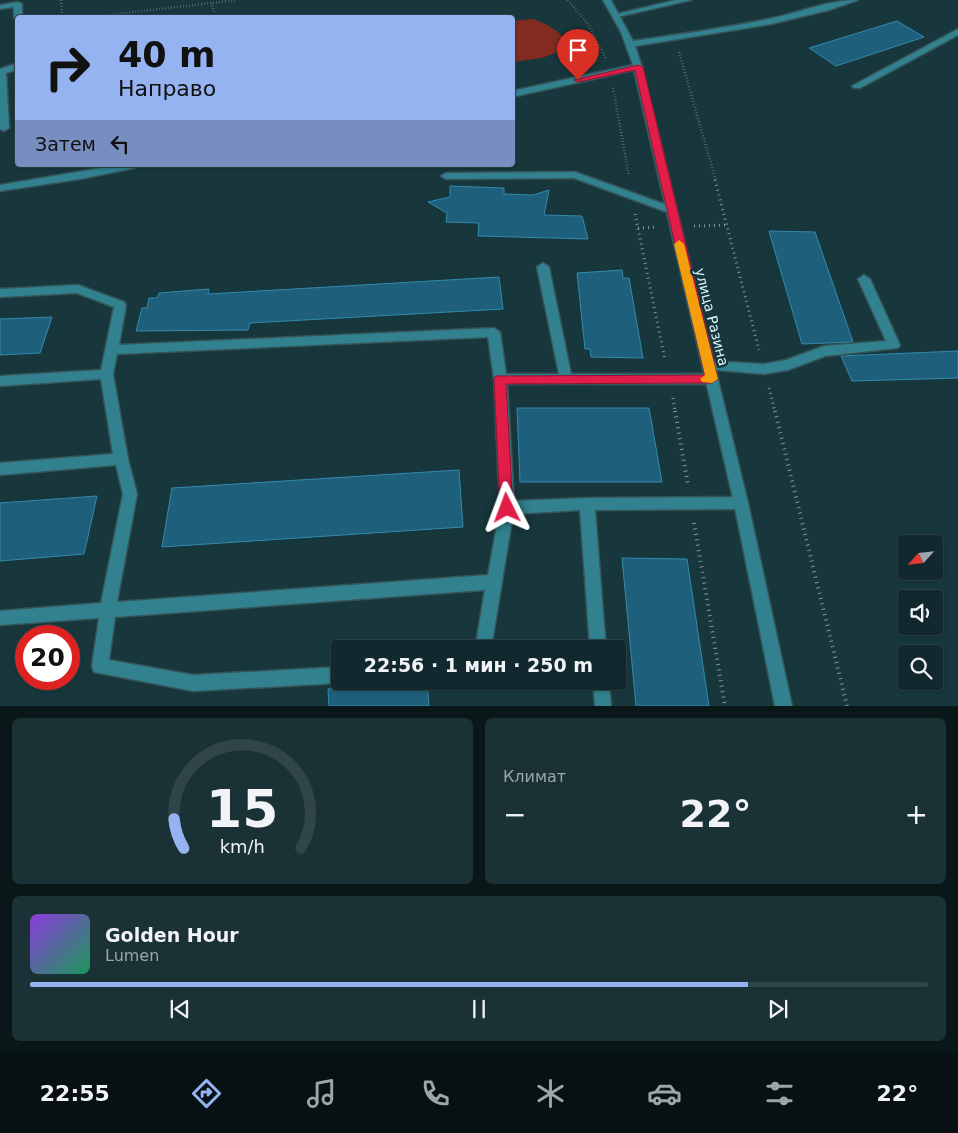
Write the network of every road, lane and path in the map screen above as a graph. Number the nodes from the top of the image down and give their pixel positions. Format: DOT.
graph roads {
  1 [pos="61,0"];
  2 [pos="237,0"];
  3 [pos="568,0"];
  4 [pos="607,0"];
  5 [pos="686,0"];
  6 [pos="854,0"];
  7 [pos="212,3"];
  8 [pos="0,7"];
  9 [pos="18,15"];
  10 [pos="62,15"];
  11 [pos="108,15"];
  12 [pos="216,15"];
  13 [pos="617,15"];
  14 [pos="958,32"];
  15 [pos="674,38"];
  16 [pos="632,44"];
  17 [pos="15,67"];
  18 [pos="638,67"];
  19 [pos="1,72"];
  20 [pos="610,73"];
  21 [pos="857,86"];
  22 [pos="515,93"];
  23 [pos="4,128"];
  24 [pos="124,167"];
  25 [pos="446,176"];
  26 [pos="0,188"];
  27 [pos="632,196"];
  28 [pos="671,210"];
  29 [pos="543,267"];
  30 [pos="864,279"];
  31 [pos="0,293"];
  32 [pos="112,350"];
  33 [pos="764,369"];
  34 [pos="710,373"];
  35 [pos="107,374"];
  36 [pos="669,378"];
  37 [pos="500,379"];
  38 [pos="566,379"];
  39 [pos="0,381"];
  40 [pos="122,460"];
  41 [pos="0,469"];
  42 [pos="741,503"];
  43 [pos="587,504"];
  44 [pos="691,504"];
  45 [pos="507,508"];
  46 [pos="494,582"];
  47 [pos="108,610"];
  48 [pos="0,618"];
  49 [pos="484,640"];
  50 [pos="597,640"];
  51 [pos="331,675"];
  52 [pos="602,690"];
  53 [pos="603,706"];
  54 [pos="725,706"];
  55 [pos="784,706"];
  56 [pos="847,706"];
  1 -- 10 [label="path"];
  2 -- 7 [label="path"];
  3 -- 20 [label="path"];
  4 -- 13 [label="street, улица Разина"];
  5 -- 13 [label="street"];
  6 -- 15 [label="street"];
  7 -- 11 [label="path"];
  7 -- 12 [label="path"];
  8 -- 9 [label="street"];
  13 -- 16 [label="street, улица Разина"];
  14 -- 21 [label="street"];
  15 -- 16 [label="street"];
  15 -- 33 [label="path"];
  16 -- 18 [label="street, улица Разина"];
  17 -- 19 [label="street"];
  18 -- 20 [label="street"];
  18 -- 28 [label="street, улица Разина"];
  19 -- 23 [label="street"];
  20 -- 22 [label="street"];
  20 -- 27 [label="path"];
  24 -- 26 [label="street"];
  25 -- 27 [label="street"];
  27 -- 28 [label="street"];
  27 -- 36 [label="path"];
  28 -- 34 [label="street, улица Разина"];
  29 -- 38 [label="street"];
  30 -- 33 [label="street"];
  31 -- 32 [label="street"];
  32 -- 35 [label="street"];
  32 -- 37 [label="street"];
  33 -- 34 [label="street"];
  33 -- 56 [label="path"];
  34 -- 36 [label="street"];
  34 -- 42 [label="street, улица Разина"];
  35 -- 39 [label="street"];
  35 -- 40 [label="street"];
  36 -- 38 [label="street"];
  36 -- 44 [label="path"];
  37 -- 38 [label="street"];
  37 -- 45 [label="street"];
  40 -- 41 [label="street"];
  40 -- 47 [label="street"];
  42 -- 44 [label="street"];
  42 -- 55 [label="street, улица Разина"];
  43 -- 44 [label="street"];
  43 -- 45 [label="street"];
  43 -- 50 [label="street"];
  44 -- 54 [label="path"];
  45 -- 46 [label="street"];
  46 -- 47 [label="street"];
  46 -- 49 [label="street"];
  47 -- 48 [label="street"];
  47 -- 51 [label="street"];
  52 -- 53 [label="street"];
}
